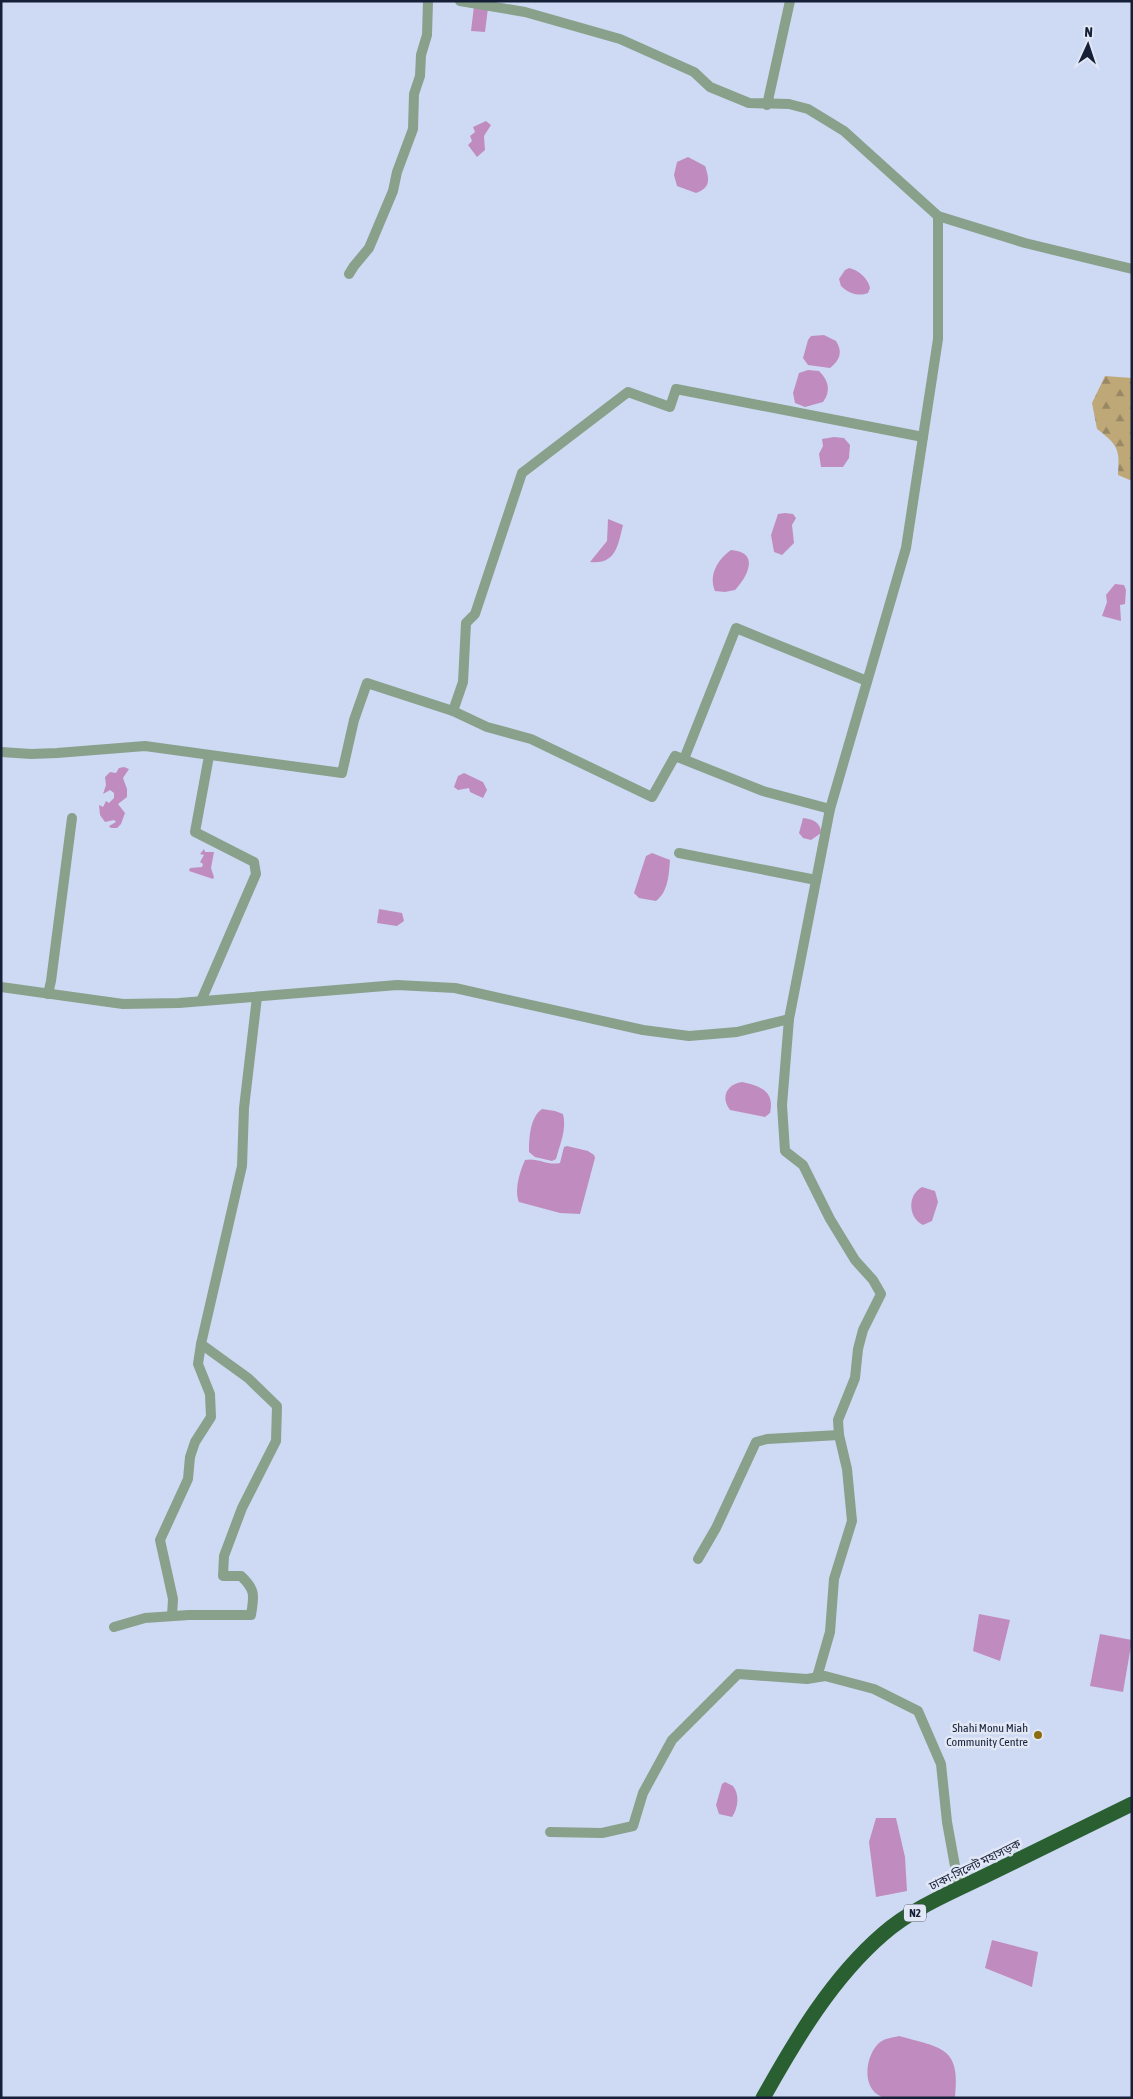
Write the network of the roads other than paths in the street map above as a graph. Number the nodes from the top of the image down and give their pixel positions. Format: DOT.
graph roads {
  1 [pos="428,1"];
  2 [pos="460,1"];
  3 [pos="790,1"];
  4 [pos="767,105"];
  5 [pos="938,216"];
  6 [pos="1132,269"];
  7 [pos="349,274"];
  8 [pos="923,437"];
  9 [pos="867,682"];
  10 [pos="453,710"];
  11 [pos="1,752"];
  12 [pos="209,756"];
  13 [pos="684,760"];
  14 [pos="830,809"];
  15 [pos="72,818"];
  16 [pos="679,852"];
  17 [pos="816,880"];
  18 [pos="1,987"];
  19 [pos="48,994"];
  20 [pos="257,997"];
  21 [pos="201,1001"];
  22 [pos="789,1019"];
  23 [pos="201,1344"];
  24 [pos="838,1435"];
  25 [pos="698,1559"];
  26 [pos="172,1616"];
  27 [pos="114,1628"];
  28 [pos="817,1677"];
  29 [pos="1132,1804"];
  30 [pos="550,1832"];
  31 [pos="959,1888"];
  32 [pos="763,2098"];
  1 -- 7 [label="street"];
  2 -- 4 [label="street"];
  3 -- 4 [label="street"];
  4 -- 5 [label="street"];
  5 -- 6 [label="street"];
  5 -- 8 [label="street"];
  8 -- 9 [label="street"];
  8 -- 10 [label="street"];
  9 -- 13 [label="street"];
  9 -- 14 [label="street"];
  10 -- 12 [label="street"];
  10 -- 13 [label="street"];
  11 -- 12 [label="street"];
  12 -- 21 [label="street"];
  13 -- 14 [label="street"];
  14 -- 17 [label="street"];
  15 -- 19 [label="street"];
  16 -- 17 [label="street"];
  17 -- 22 [label="street"];
  18 -- 19 [label="street"];
  19 -- 21 [label="street"];
  20 -- 21 [label="street"];
  20 -- 22 [label="street"];
  20 -- 23 [label="street"];
  22 -- 24 [label="street"];
  23 -- 26 [label="street"];
  23 -- 26 [label="street"];
  24 -- 25 [label="street"];
  24 -- 28 [label="street"];
  26 -- 27 [label="street"];
  28 -- 30 [label="street"];
  28 -- 31 [label="street"];
  29 -- 31 [label="highway, ঢাকা-সিলেট মহাসড়ক / N2"];
  31 -- 32 [label="highway, ঢাকা-সিলেট মহাসড়ক / N2"];
}
